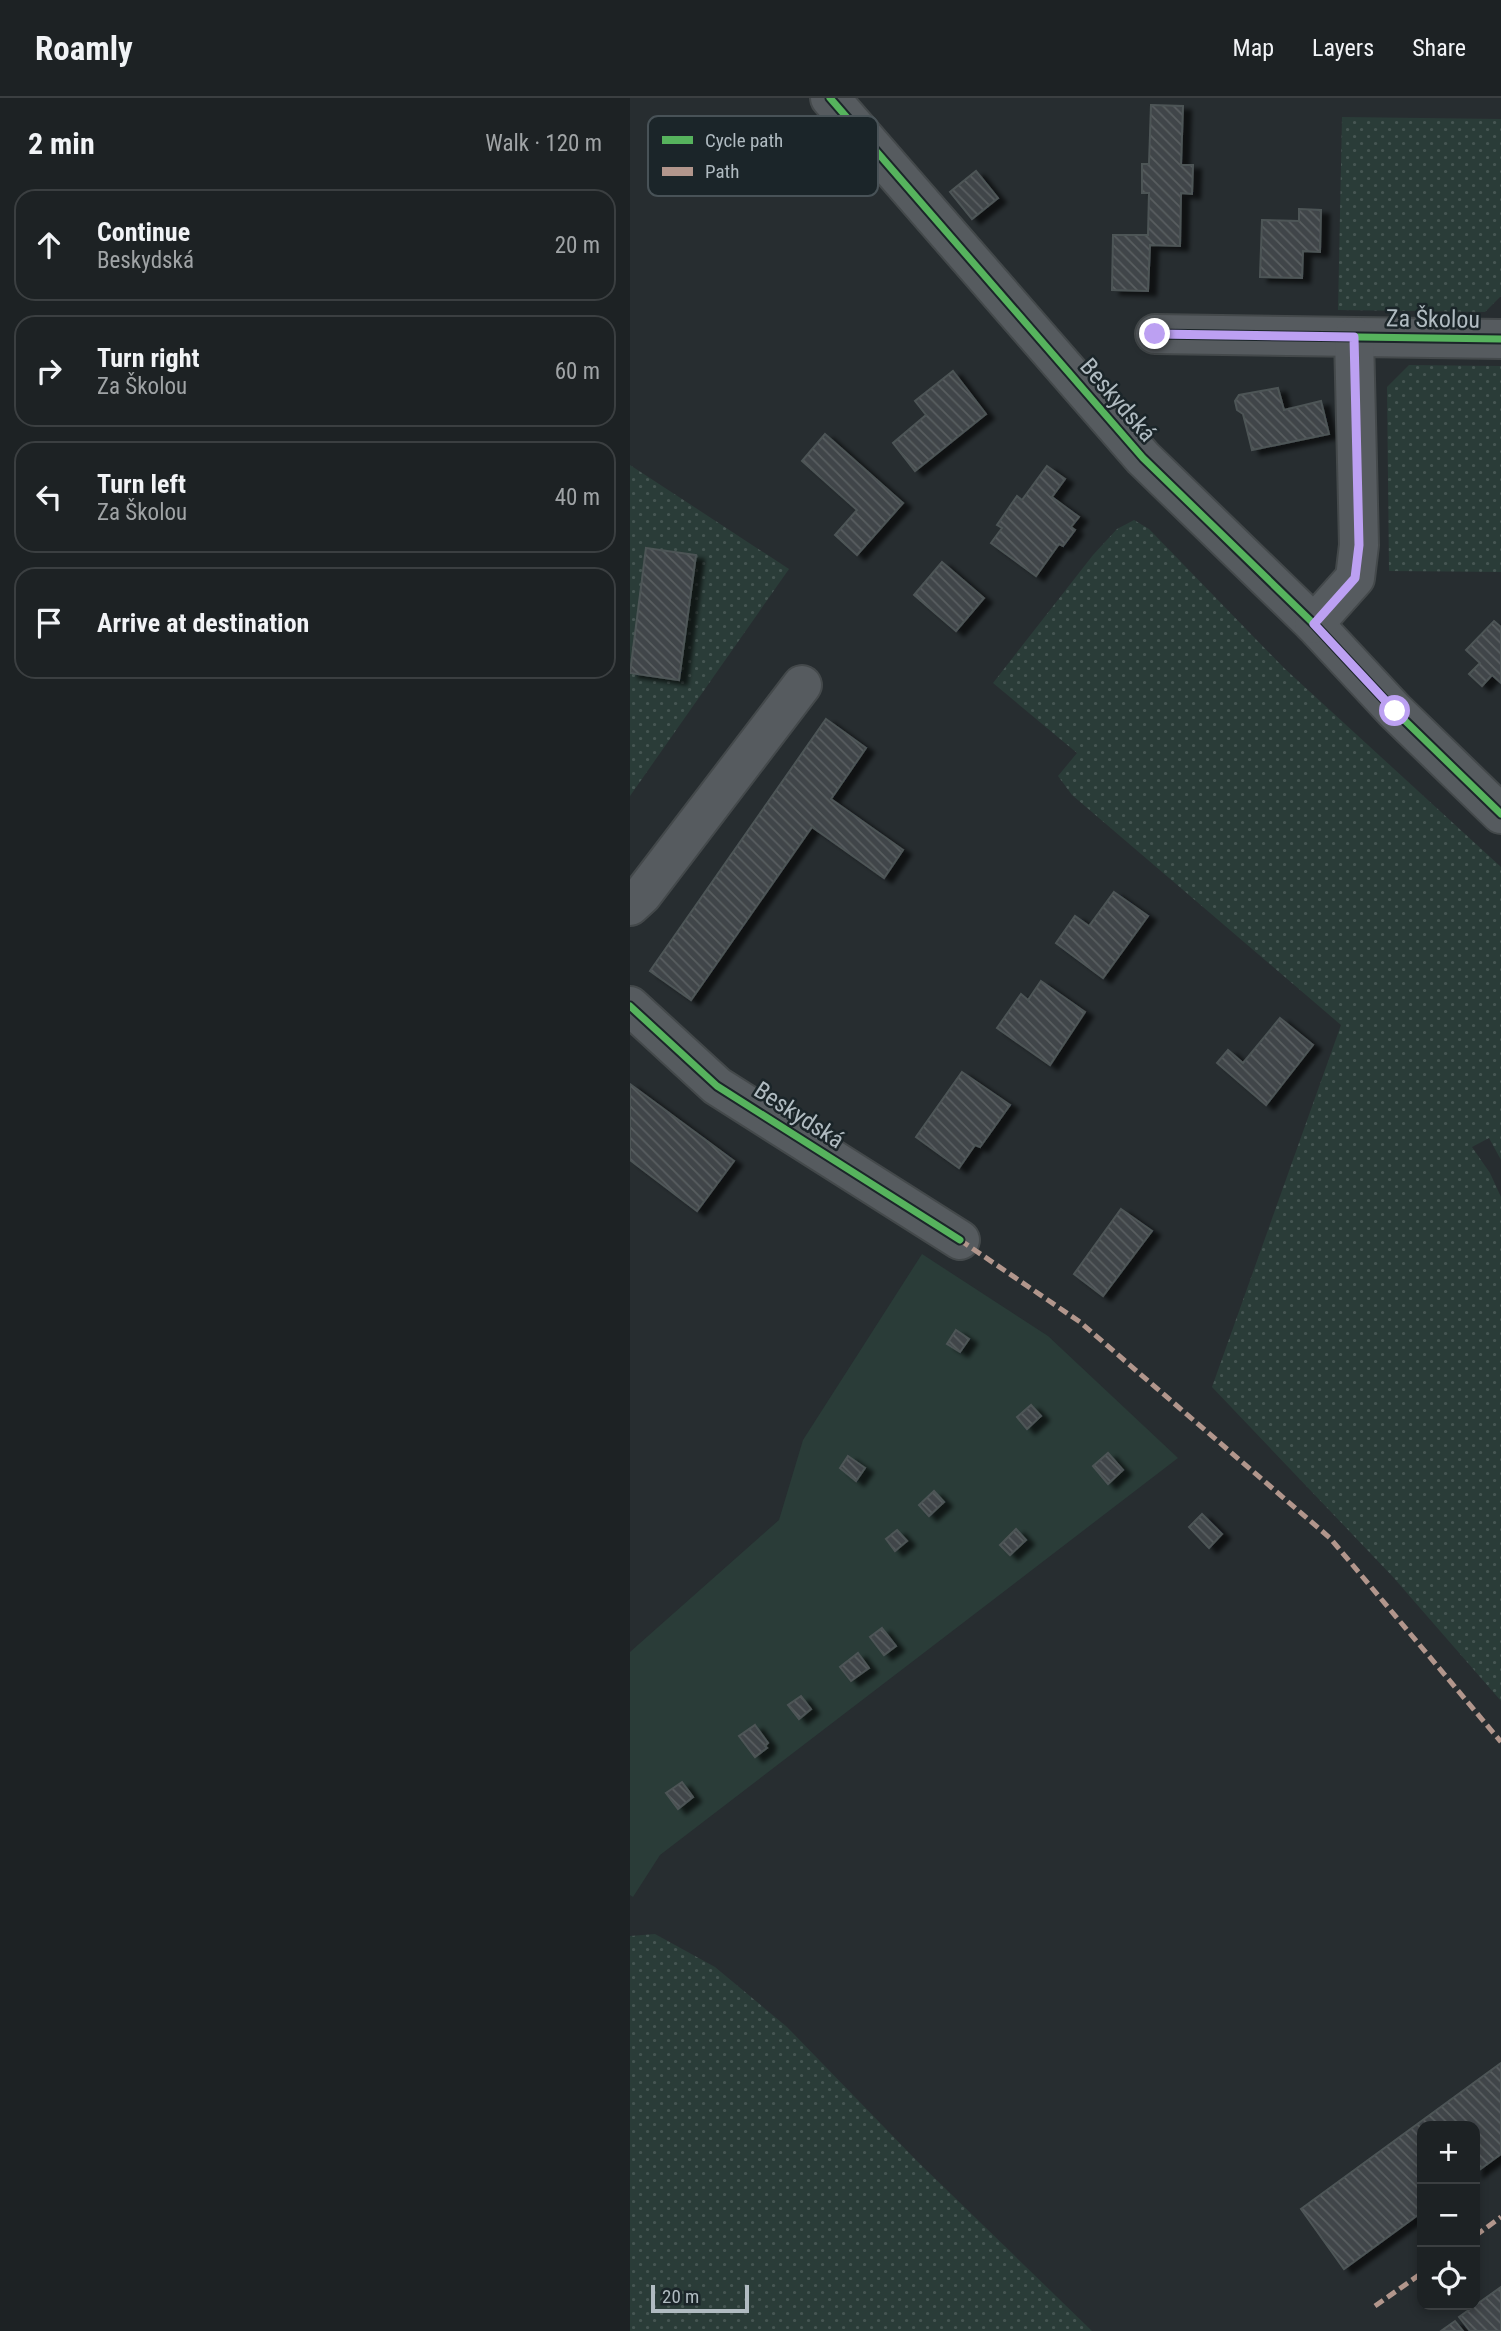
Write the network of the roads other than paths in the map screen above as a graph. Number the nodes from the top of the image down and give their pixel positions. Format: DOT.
graph roads {
  1 [pos="830,98"];
  2 [pos="846,116"];
  3 [pos="878,153"];
  4 [pos="1155,334"];
  5 [pos="1354,337"];
  6 [pos="1501,339"];
  7 [pos="1314,624"];
  8 [pos="802,685"];
  9 [pos="1501,814"];
  10 [pos="630,906"];
  11 [pos="630,1006"];
  12 [pos="960,1240"];
  1 -- 2 [label="street, Beskydská"];
  3 -- 7 [label="street, Beskydská"];
  4 -- 5 [label="street, Za Školou"];
  5 -- 6 [label="street, Za Školou"];
  5 -- 7 [label="street, Za Školou"];
  7 -- 9 [label="street, Beskydská"];
  8 -- 10 [label="street"];
  11 -- 12 [label="street, Beskydská"];
}
